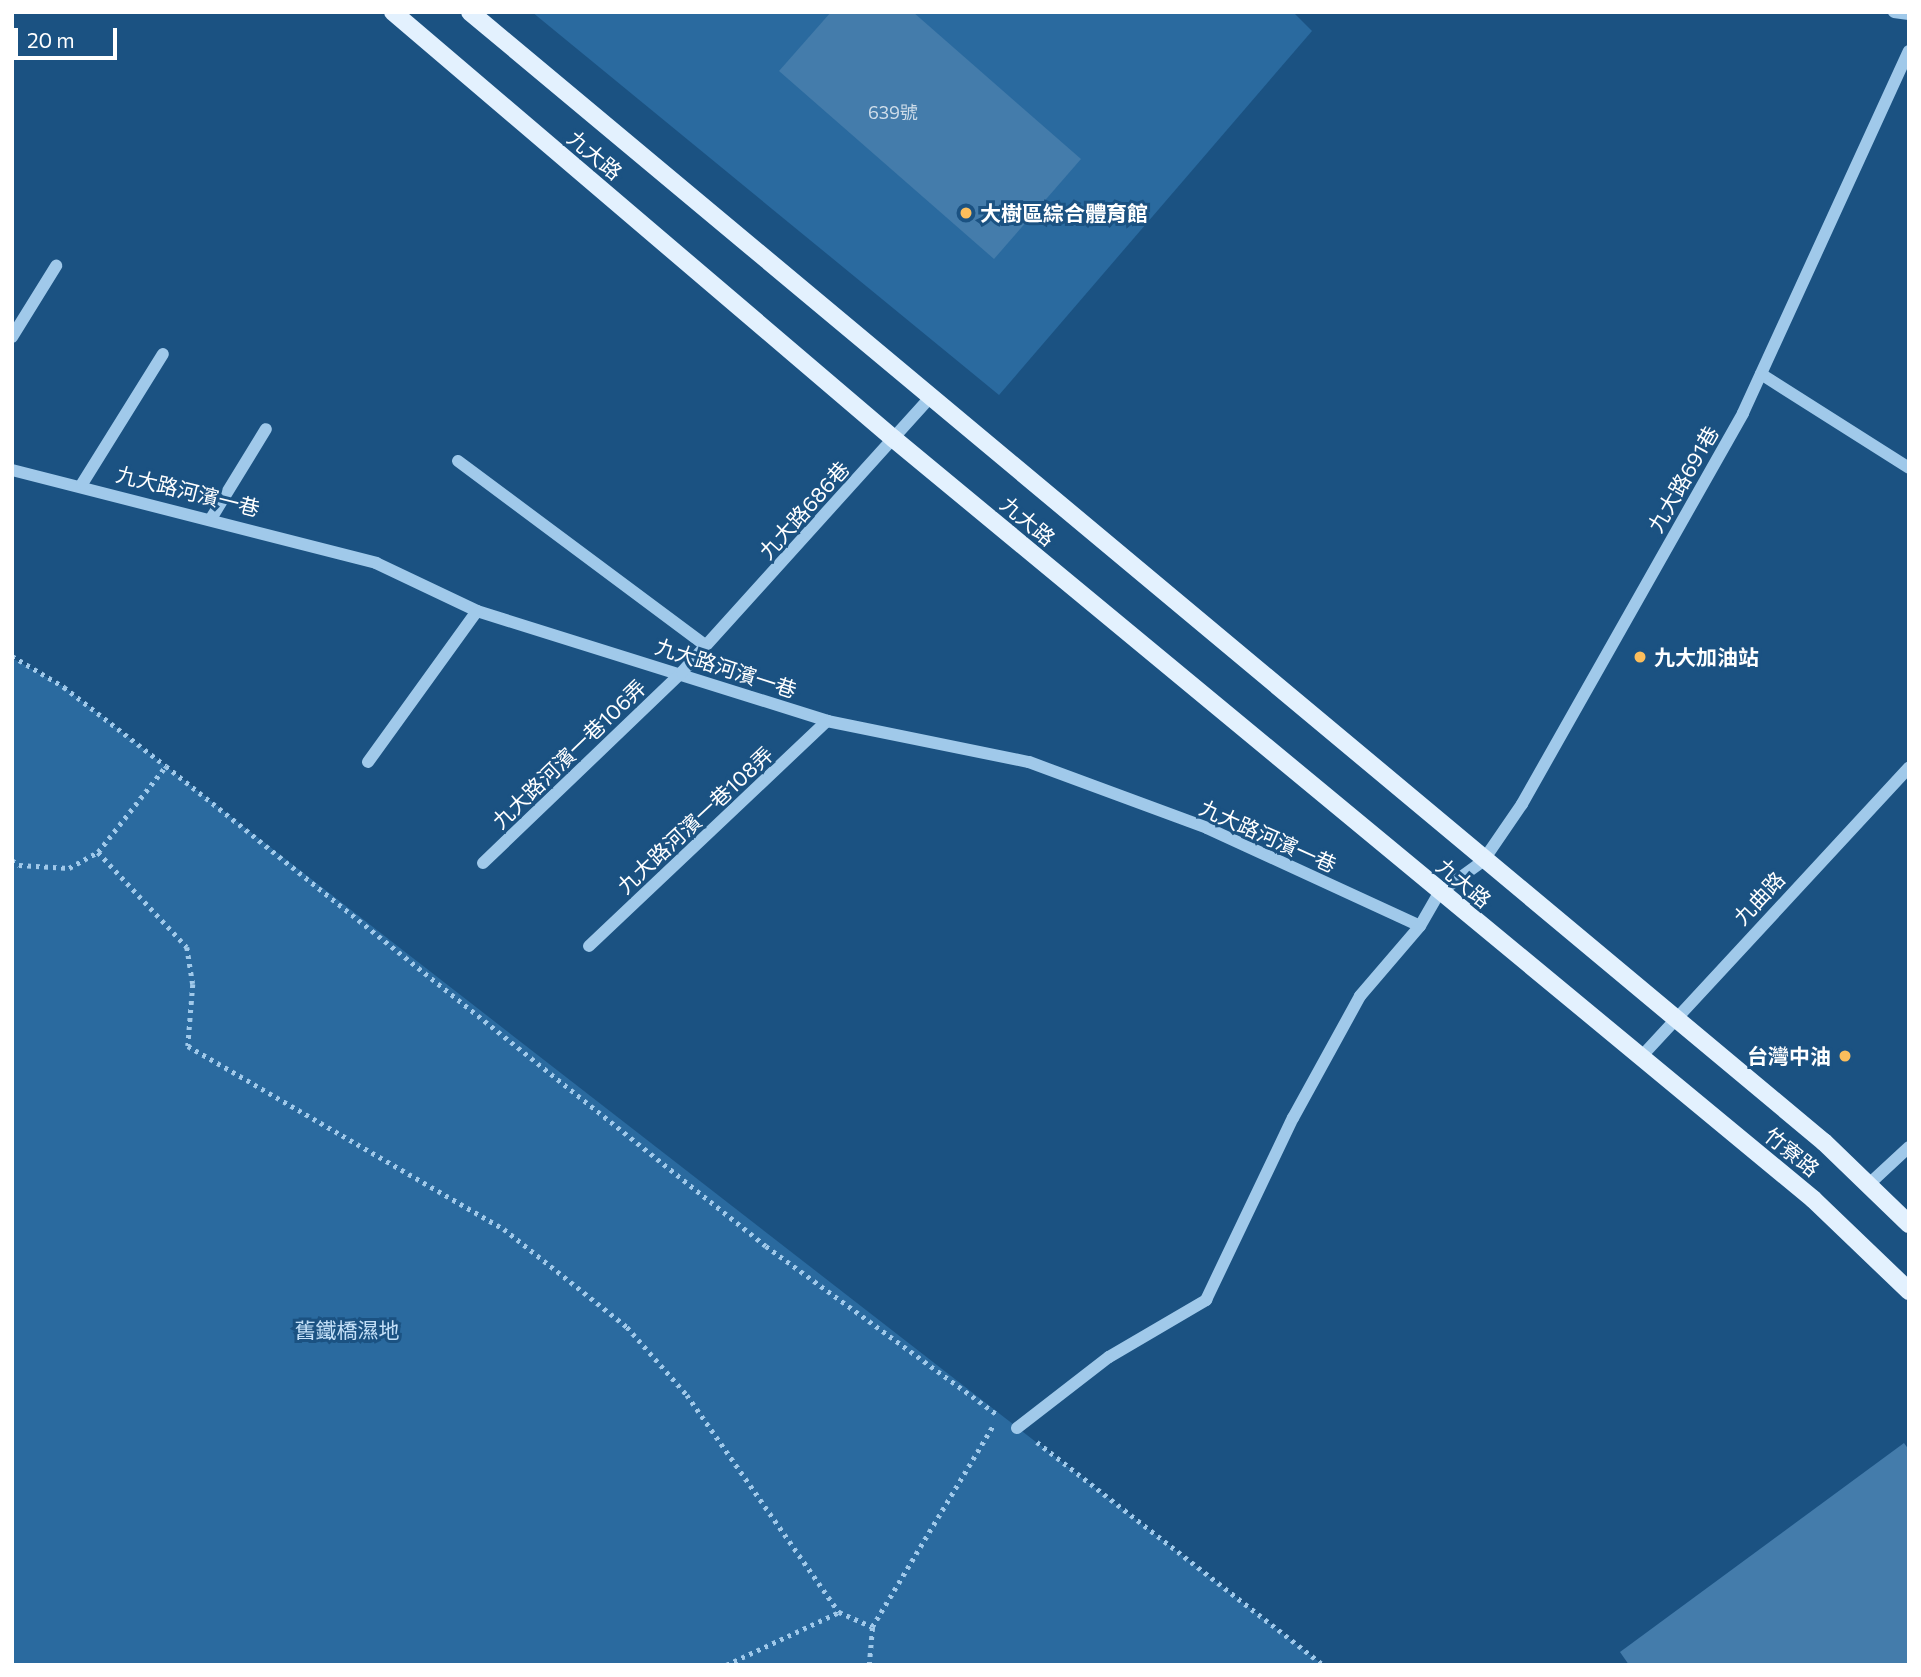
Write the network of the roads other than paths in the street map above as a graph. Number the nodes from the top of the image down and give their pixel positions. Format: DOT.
graph roads {
  1 [pos="393,12"];
  2 [pos="470,12"];
  3 [pos="1894,12"];
  4 [pos="1909,14"];
  5 [pos="1909,51"];
  6 [pos="56,266"];
  7 [pos="12,337"];
  8 [pos="163,354"];
  9 [pos="1761,374"];
  10 [pos="929,398"];
  11 [pos="266,429"];
  12 [pos="894,439"];
  13 [pos="458,461"];
  14 [pos="1907,462"];
  15 [pos="12,470"];
  16 [pos="82,484"];
  17 [pos="212,517"];
  18 [pos="477,611"];
  19 [pos="706,646"];
  20 [pos="682,672"];
  21 [pos="827,721"];
  22 [pos="369,762"];
  23 [pos="1909,767"];
  24 [pos="1483,861"];
  25 [pos="483,863"];
  26 [pos="1439,893"];
  27 [pos="1420,926"];
  28 [pos="589,946"];
  29 [pos="1675,1016"];
  30 [pos="1640,1058"];
  31 [pos="1909,1147"];
  32 [pos="1868,1185"];
  33 [pos="1909,1224"];
  34 [pos="1909,1291"];
  35 [pos="1017,1428"];
  1 -- 12 [label="main road, 九大路"];
  2 -- 10 [label="main road, 九大路"];
  3 -- 4 [label="street"];
  5 -- 9 [label="street, 九大路691巷"];
  6 -- 7 [label="street"];
  8 -- 16 [label="street"];
  9 -- 14 [label="street"];
  9 -- 24 [label="street, 九大路691巷"];
  10 -- 12 [label="street, 九大路686巷"];
  10 -- 24 [label="main road, 九大路"];
  11 -- 17 [label="street"];
  12 -- 19 [label="street, 九大路686巷"];
  12 -- 26 [label="main road, 九大路"];
  13 -- 19 [label="street"];
  15 -- 16 [label="street, 九大路河濱一巷"];
  16 -- 17 [label="street, 九大路河濱一巷"];
  17 -- 18 [label="street, 九大路河濱一巷"];
  18 -- 20 [label="street, 九大路河濱一巷"];
  18 -- 22 [label="street"];
  19 -- 20 [label="street, 九大路686巷"];
  20 -- 21 [label="street, 九大路河濱一巷"];
  20 -- 25 [label="street, 九大路河濱一巷106弄"];
  21 -- 27 [label="street, 九大路河濱一巷"];
  21 -- 28 [label="street, 九大路河濱一巷108弄"];
  23 -- 29 [label="street, 九曲路"];
  24 -- 26 [label="street, 九大路691巷"];
  24 -- 29 [label="main road, 九大路"];
  26 -- 27 [label="street"];
  26 -- 30 [label="main road, 九大路"];
  27 -- 35 [label="street"];
  29 -- 30 [label="street, 九曲路"];
  29 -- 32 [label="main road, 竹寮路"];
  30 -- 34 [label="main road, 竹寮路"];
  31 -- 32 [label="street"];
  32 -- 33 [label="main road, 竹寮路"];
}
